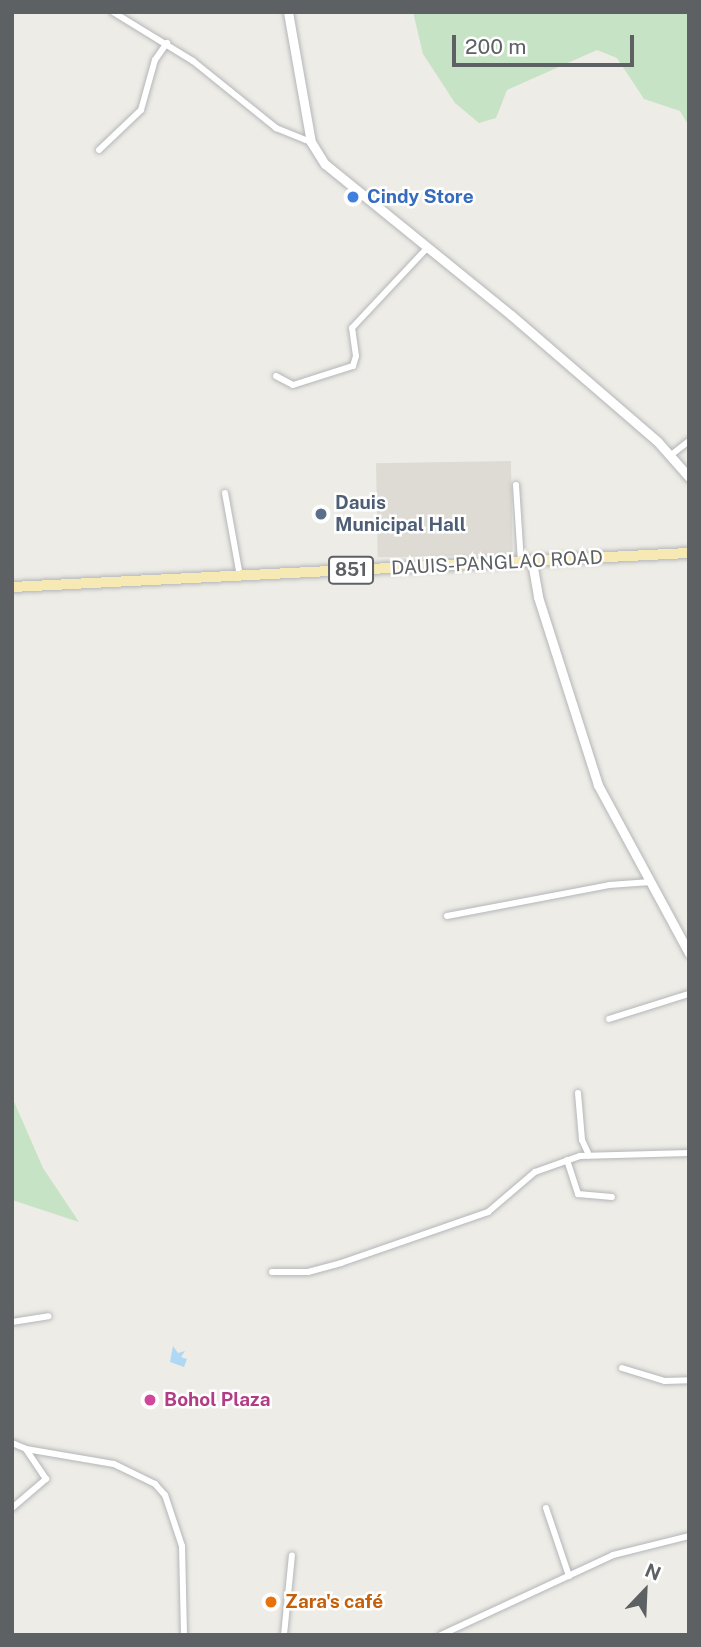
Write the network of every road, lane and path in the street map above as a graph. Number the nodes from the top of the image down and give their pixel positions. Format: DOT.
graph roads {
  1 [pos="113,12"];
  2 [pos="137,12"];
  3 [pos="288,12"];
  4 [pos="131,20"];
  5 [pos="167,43"];
  6 [pos="311,142"];
  7 [pos="99,150"];
  8 [pos="427,248"];
  9 [pos="276,376"];
  10 [pos="689,441"];
  11 [pos="671,455"];
  12 [pos="689,477"];
  13 [pos="516,485"];
  14 [pos="225,493"];
  15 [pos="689,553"];
  16 [pos="527,562"];
  17 [pos="240,576"];
  18 [pos="12,587"];
  19 [pos="651,882"];
  20 [pos="447,915"];
  21 [pos="689,953"];
  22 [pos="689,994"];
  23 [pos="609,1019"];
  24 [pos="578,1093"];
  25 [pos="588,1153"];
  26 [pos="689,1153"];
  27 [pos="567,1160"];
  28 [pos="612,1197"];
  29 [pos="272,1272"];
  30 [pos="49,1316"];
  31 [pos="12,1322"];
  32 [pos="622,1368"];
  33 [pos="689,1380"];
  34 [pos="12,1443"];
  35 [pos="26,1449"];
  36 [pos="12,1508"];
  37 [pos="546,1508"];
  38 [pos="689,1536"];
  39 [pos="292,1555"];
  40 [pos="569,1576"];
  41 [pos="184,1635"];
  42 [pos="284,1635"];
  43 [pos="441,1635"];
  1 -- 4 [label="street"];
  2 -- 4 [label="street"];
  3 -- 6 [label="main road"];
  4 -- 5 [label="street"];
  5 -- 6 [label="street"];
  5 -- 7 [label="street"];
  6 -- 8 [label="main road"];
  8 -- 9 [label="street"];
  8 -- 11 [label="main road"];
  10 -- 11 [label="street"];
  11 -- 12 [label="main road"];
  13 -- 16 [label="street"];
  14 -- 17 [label="street"];
  15 -- 16 [label="main road, DAUIS-PANGLAO ROAD / 851"];
  16 -- 17 [label="main road, DAUIS-PANGLAO ROAD / 851"];
  16 -- 19 [label="main road"];
  17 -- 18 [label="main road, DAUIS-PANGLAO ROAD / 851"];
  19 -- 20 [label="street"];
  19 -- 21 [label="main road"];
  22 -- 23 [label="street"];
  24 -- 25 [label="street"];
  25 -- 26 [label="street"];
  25 -- 27 [label="street"];
  27 -- 28 [label="street"];
  27 -- 29 [label="street"];
  30 -- 31 [label="street"];
  32 -- 33 [label="street"];
  34 -- 35 [label="street"];
  35 -- 36 [label="street"];
  35 -- 41 [label="street"];
  37 -- 40 [label="street"];
  38 -- 40 [label="street"];
  39 -- 42 [label="street"];
  40 -- 43 [label="street"];
}
